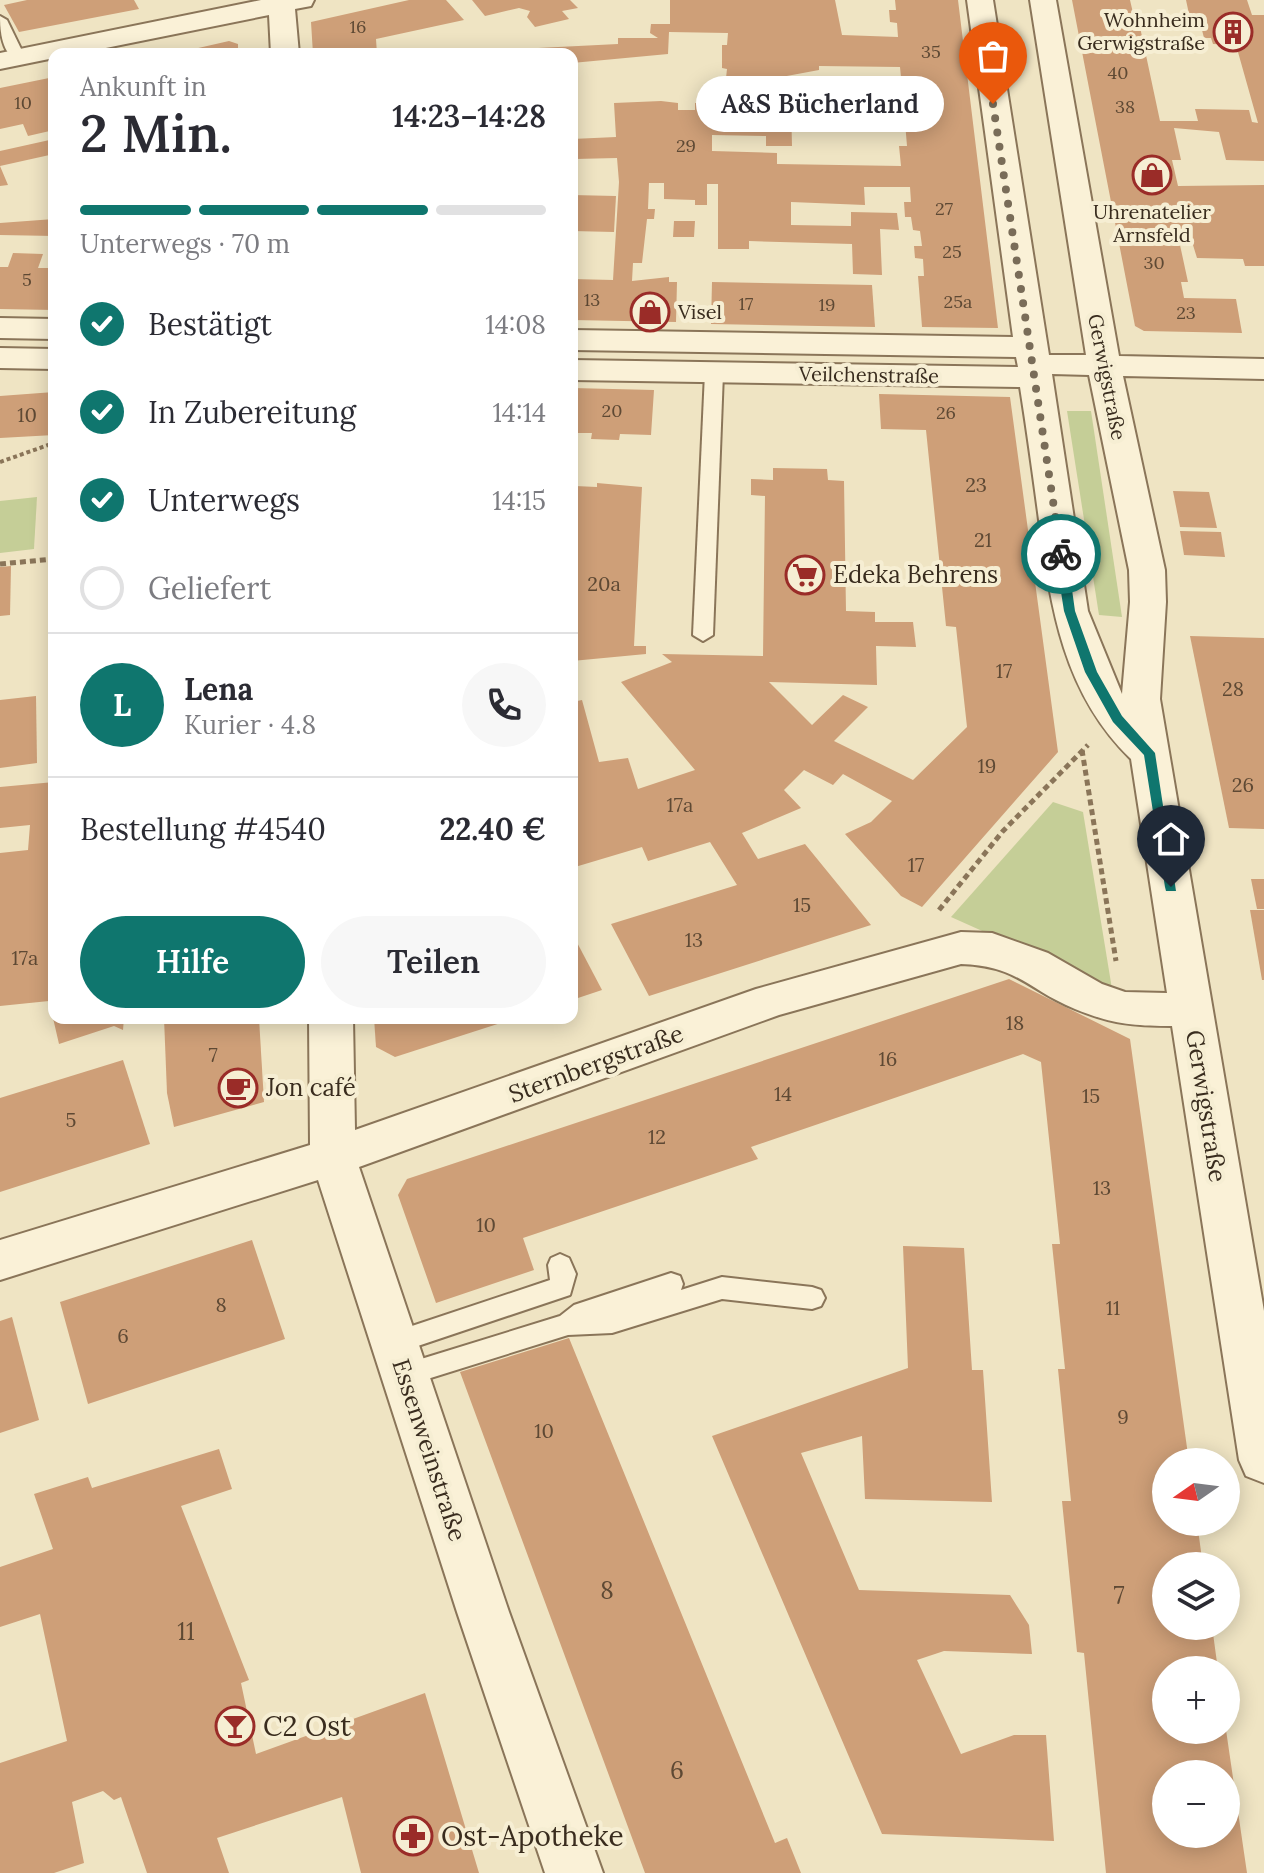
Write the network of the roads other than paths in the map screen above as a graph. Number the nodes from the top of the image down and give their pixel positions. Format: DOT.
graph roads {
  1 [pos="980,0"];
  2 [pos="1043,0"];
  3 [pos="288,1"];
  4 [pos="0,20"];
  5 [pos="62,48"];
  6 [pos="285,48"];
  7 [pos="48,51"];
  8 [pos="9,59"];
  9 [pos="0,328"];
  10 [pos="48,329"];
  11 [pos="578,341"];
  12 [pos="0,358"];
  13 [pos="48,359"];
  14 [pos="708,363"];
  15 [pos="1032,363"];
  16 [pos="1104,366"];
  17 [pos="1264,369"];
  18 [pos="578,370"];
  19 [pos="703,635"];
  20 [pos="1149,753"];
  21 [pos="1191,1010"];
  22 [pos="331,1024"];
  23 [pos="333,1157"];
  24 [pos="0,1260"];
  25 [pos="560,1265"];
  26 [pos="671,1284"];
  27 [pos="812,1298"];
  28 [pos="568,1324"];
  29 [pos="399,1359"];
  30 [pos="1264,1460"];
  31 [pos="574,1873"];
  1 -- 15 [label="street"];
  2 -- 16 [label="street, Gerwigstraße"];
  3 -- 5 [label="street"];
  3 -- 6 [label="street"];
  4 -- 8 [label="lane"];
  7 -- 8 [label="street"];
  9 -- 10 [label="street"];
  11 -- 14 [label="street, Veilchenstraße"];
  12 -- 13 [label="street"];
  14 -- 15 [label="street, Veilchenstraße"];
  14 -- 18 [label="street, Veilchenstraße"];
  14 -- 19 [label="lane"];
  15 -- 16 [label="street, Veilchenstraße"];
  15 -- 20 [label="street"];
  16 -- 17 [label="street, Veilchenstraße"];
  16 -- 20 [label="street, Gerwigstraße"];
  20 -- 21 [label="street, Gerwigstraße"];
  21 -- 23 [label="street, Sternbergstraße"];
  21 -- 30 [label="street, Gerwigstraße"];
  22 -- 23 [label="street, Essenweinstraße"];
  23 -- 24 [label="street, Sternbergstraße"];
  23 -- 29 [label="street, Essenweinstraße"];
  25 -- 29 [label="lane"];
  26 -- 28 [label="lane"];
  27 -- 28 [label="lane"];
  28 -- 29 [label="lane"];
  29 -- 31 [label="street, Essenweinstraße"];
}
